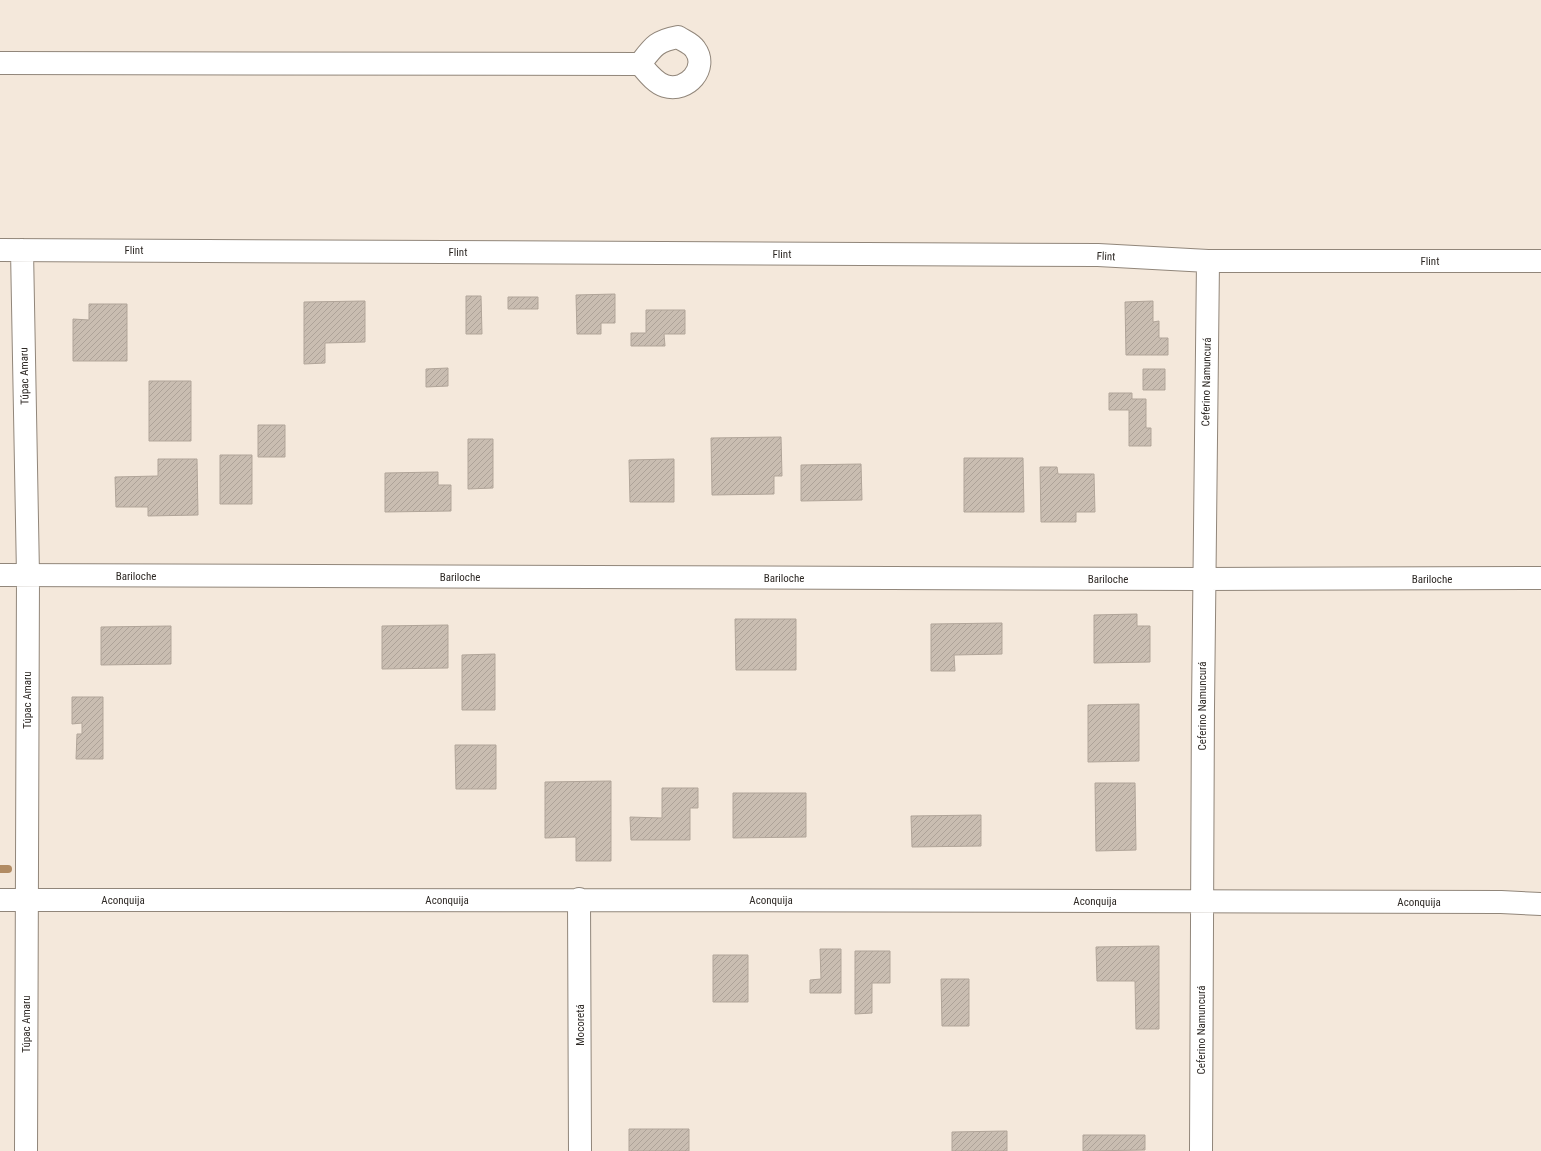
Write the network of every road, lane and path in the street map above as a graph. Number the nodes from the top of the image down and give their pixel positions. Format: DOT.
graph roads {
  1 [pos="0,63"];
  2 [pos="640,64"];
  3 [pos="0,250"];
  4 [pos="22,250"];
  5 [pos="1208,261"];
  6 [pos="1541,261"];
  7 [pos="0,575"];
  8 [pos="28,575"];
  9 [pos="1541,578"];
  10 [pos="1203,579"];
  11 [pos="0,900"];
  12 [pos="27,900"];
  13 [pos="579,900"];
  14 [pos="1201,901"];
  15 [pos="1541,904"];
  16 [pos="26,1151"];
  17 [pos="580,1151"];
  18 [pos="1201,1151"];
  1 -- 2 [label="street"];
  3 -- 4 [label="street, Flint"];
  4 -- 5 [label="street, Flint"];
  4 -- 8 [label="street, Túpac Amaru"];
  5 -- 6 [label="street, Flint"];
  5 -- 10 [label="street, Ceferino Namuncurá"];
  7 -- 8 [label="street, Bariloche"];
  8 -- 10 [label="street, Bariloche"];
  8 -- 12 [label="street, Túpac Amaru"];
  9 -- 10 [label="street, Bariloche"];
  10 -- 14 [label="street, Ceferino Namuncurá"];
  11 -- 12 [label="street, Aconquija"];
  12 -- 13 [label="street, Aconquija"];
  12 -- 16 [label="street, Túpac Amaru"];
  13 -- 14 [label="street, Aconquija"];
  13 -- 17 [label="street, Mocoretá"];
  14 -- 15 [label="street, Aconquija"];
  14 -- 18 [label="street, Ceferino Namuncurá"];
}
